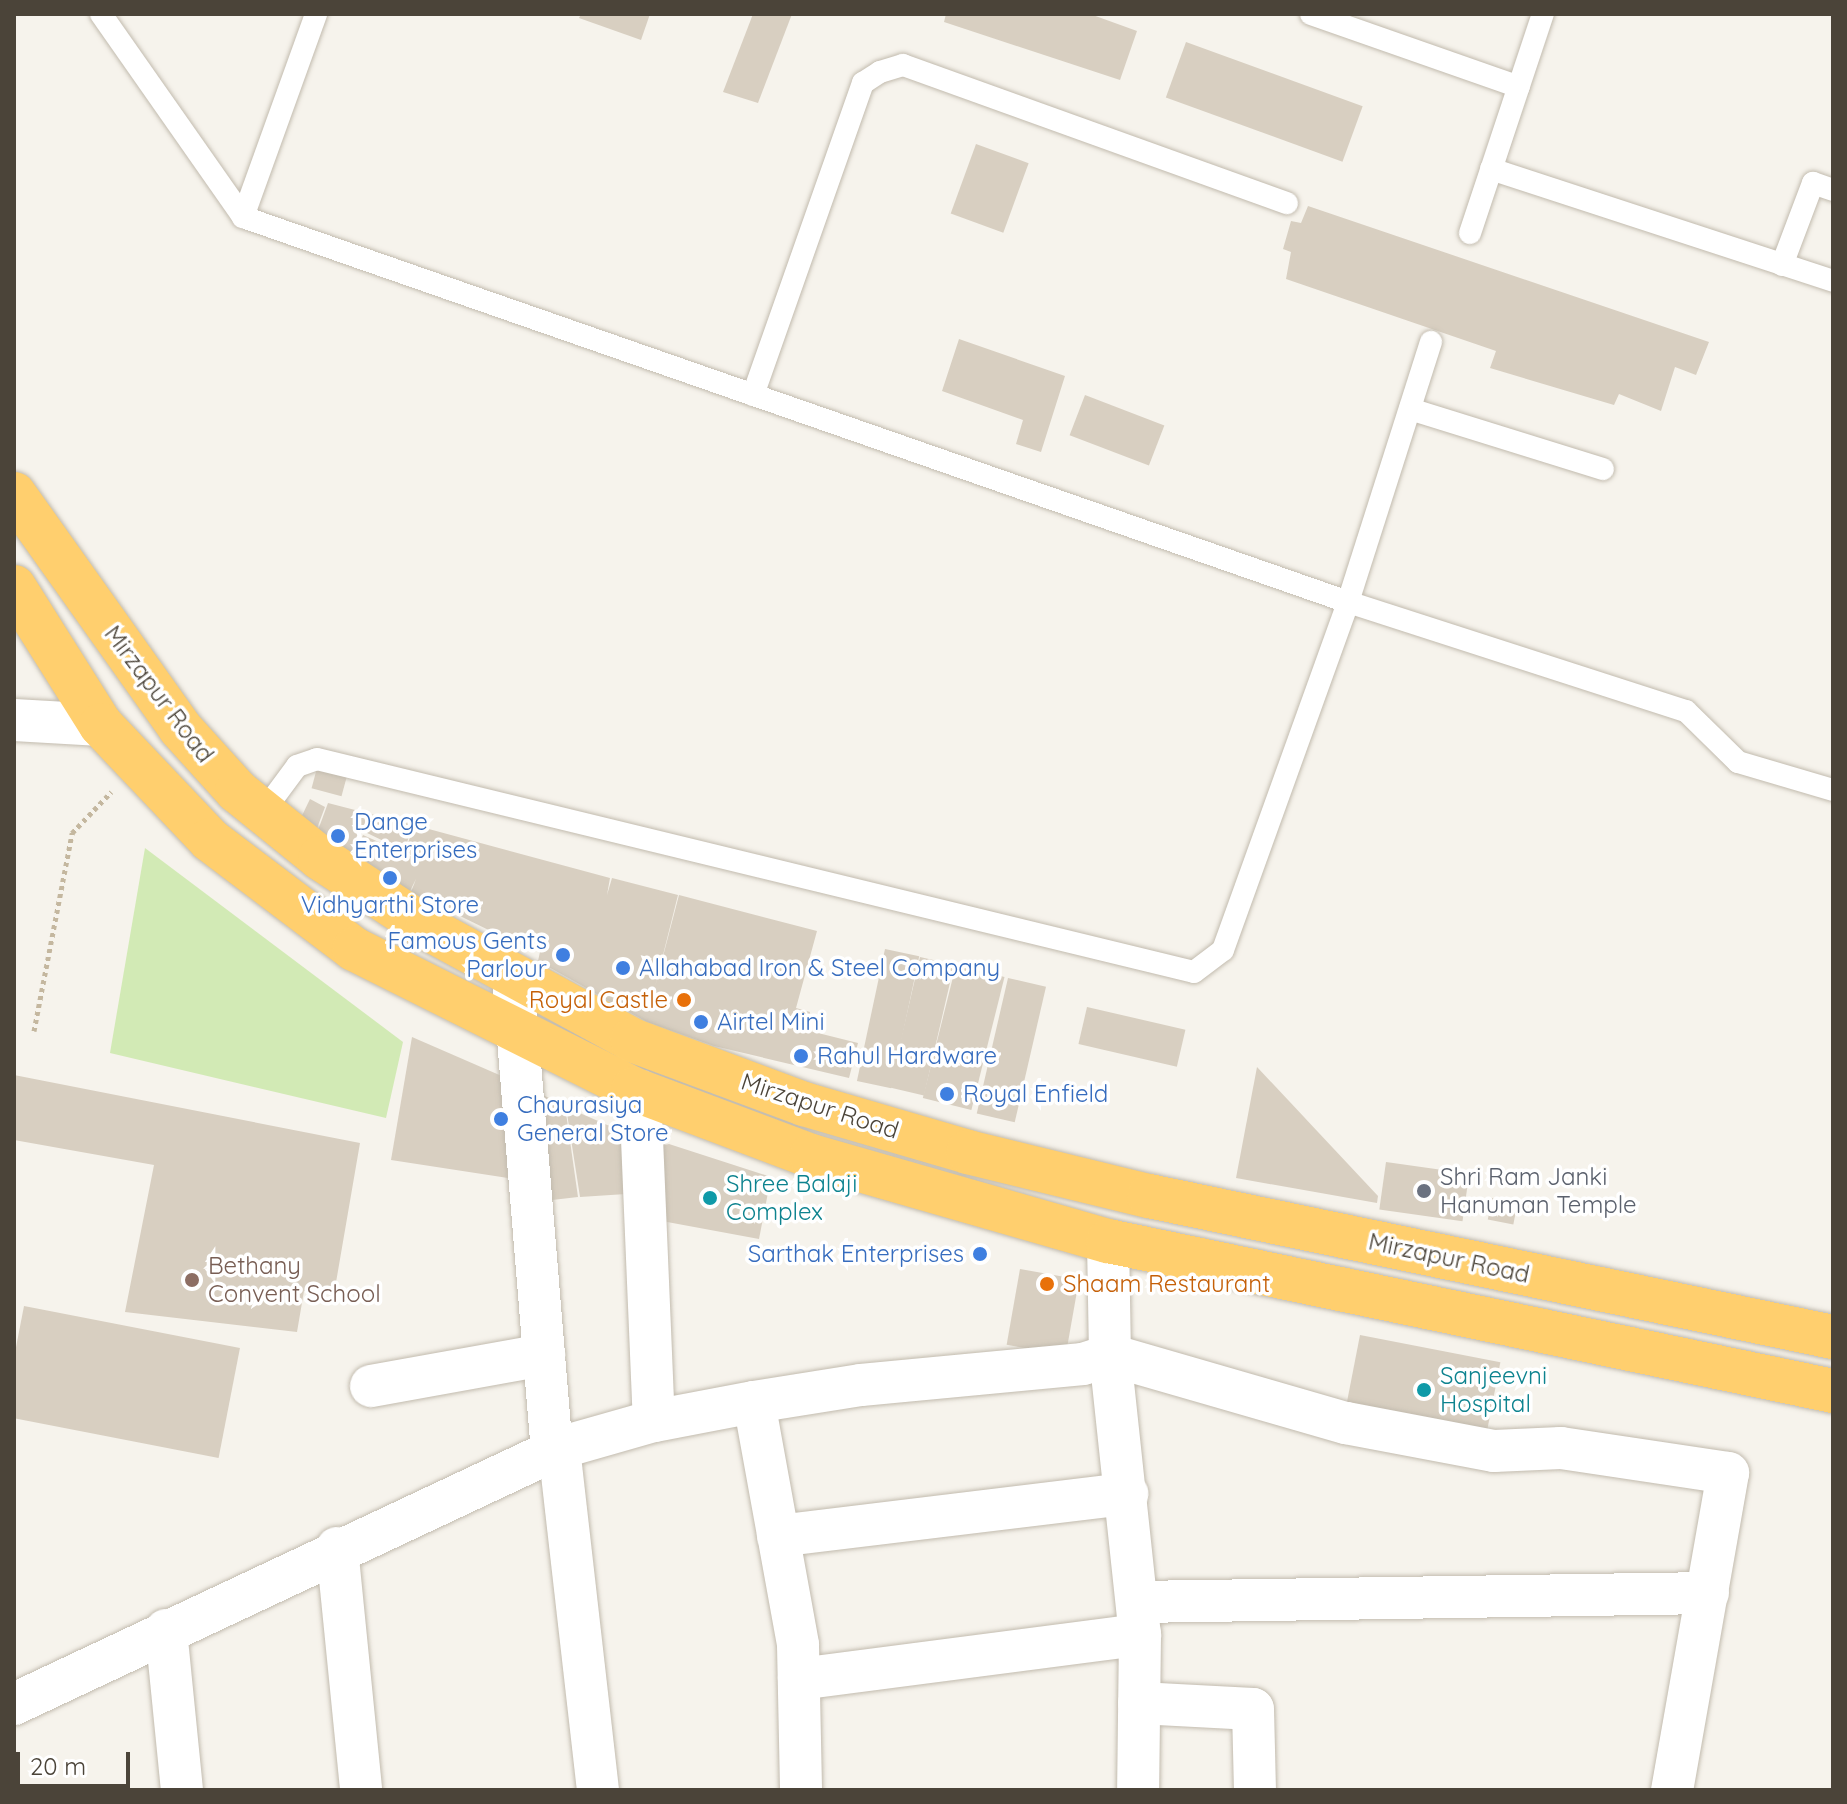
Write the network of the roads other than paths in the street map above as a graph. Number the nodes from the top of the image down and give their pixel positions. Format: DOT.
graph roads {
  1 [pos="101,14"];
  2 [pos="316,14"];
  3 [pos="1311,14"];
  4 [pos="1543,14"];
  5 [pos="1519,87"];
  6 [pos="1491,169"];
  7 [pos="1833,190"];
  8 [pos="1287,203"];
  9 [pos="243,217"];
  10 [pos="1470,233"];
  11 [pos="1782,265"];
  12 [pos="1833,281"];
  13 [pos="1431,342"];
  14 [pos="753,395"];
  15 [pos="1410,409"];
  16 [pos="1603,469"];
  17 [pos="14,494"];
  18 [pos="14,587"];
  19 [pos="1348,602"];
  20 [pos="14,720"];
  21 [pos="101,725"];
  22 [pos="1833,790"];
  23 [pos="263,812"];
  24 [pos="513,978"];
  25 [pos="516,1033"];
  26 [pos="640,1091"];
  27 [pos="1108,1241"];
  28 [pos="1833,1337"];
  29 [pos="544,1355"];
  30 [pos="1110,1355"];
  31 [pos="371,1386"];
  32 [pos="1833,1391"];
  33 [pos="754,1402"];
  34 [pos="654,1421"];
  35 [pos="556,1449"];
  36 [pos="1127,1494"];
  37 [pos="778,1536"];
  38 [pos="337,1548"];
  39 [pos="1708,1593"];
  40 [pos="1139,1619"];
  41 [pos="166,1630"];
  42 [pos="799,1679"];
  43 [pos="1139,1703"];
  44 [pos="14,1704"];
  45 [pos="182,1790"];
  46 [pos="361,1790"];
  47 [pos="598,1790"];
  48 [pos="801,1790"];
  49 [pos="1138,1790"];
  50 [pos="1255,1790"];
  51 [pos="1672,1790"];
  1 -- 9 [label="lane"];
  2 -- 9 [label="lane"];
  3 -- 5 [label="lane"];
  4 -- 5 [label="lane"];
  5 -- 6 [label="lane"];
  6 -- 10 [label="lane"];
  6 -- 11 [label="lane"];
  7 -- 11 [label="lane"];
  8 -- 14 [label="lane"];
  9 -- 14 [label="lane"];
  11 -- 12 [label="lane"];
  13 -- 15 [label="lane"];
  14 -- 19 [label="lane"];
  15 -- 16 [label="lane"];
  15 -- 19 [label="lane"];
  17 -- 23 [label="highway, Mirzapur Road"];
  18 -- 21 [label="highway, Mirzapur Road"];
  19 -- 22 [label="lane"];
  19 -- 23 [label="lane"];
  20 -- 21 [label="street"];
  21 -- 25 [label="highway, Mirzapur Road"];
  23 -- 24 [label="highway, Mirzapur Road"];
  24 -- 25 [label="street"];
  24 -- 28 [label="highway, Mirzapur Road"];
  25 -- 26 [label="highway, Mirzapur Road"];
  25 -- 29 [label="street"];
  26 -- 27 [label="highway, Mirzapur Road"];
  26 -- 34 [label="street"];
  27 -- 30 [label="street"];
  27 -- 32 [label="highway, Mirzapur Road"];
  29 -- 31 [label="street"];
  29 -- 35 [label="street"];
  30 -- 33 [label="street"];
  30 -- 36 [label="street"];
  30 -- 39 [label="street"];
  33 -- 34 [label="street"];
  33 -- 37 [label="street"];
  34 -- 35 [label="street"];
  35 -- 38 [label="street"];
  35 -- 47 [label="street"];
  36 -- 37 [label="street"];
  36 -- 40 [label="street"];
  37 -- 42 [label="street"];
  38 -- 41 [label="street"];
  38 -- 46 [label="street"];
  39 -- 40 [label="street"];
  39 -- 51 [label="street"];
  40 -- 42 [label="street"];
  40 -- 43 [label="street"];
  41 -- 44 [label="street"];
  41 -- 45 [label="street"];
  42 -- 48 [label="street"];
  43 -- 49 [label="street"];
  43 -- 50 [label="street"];
}
